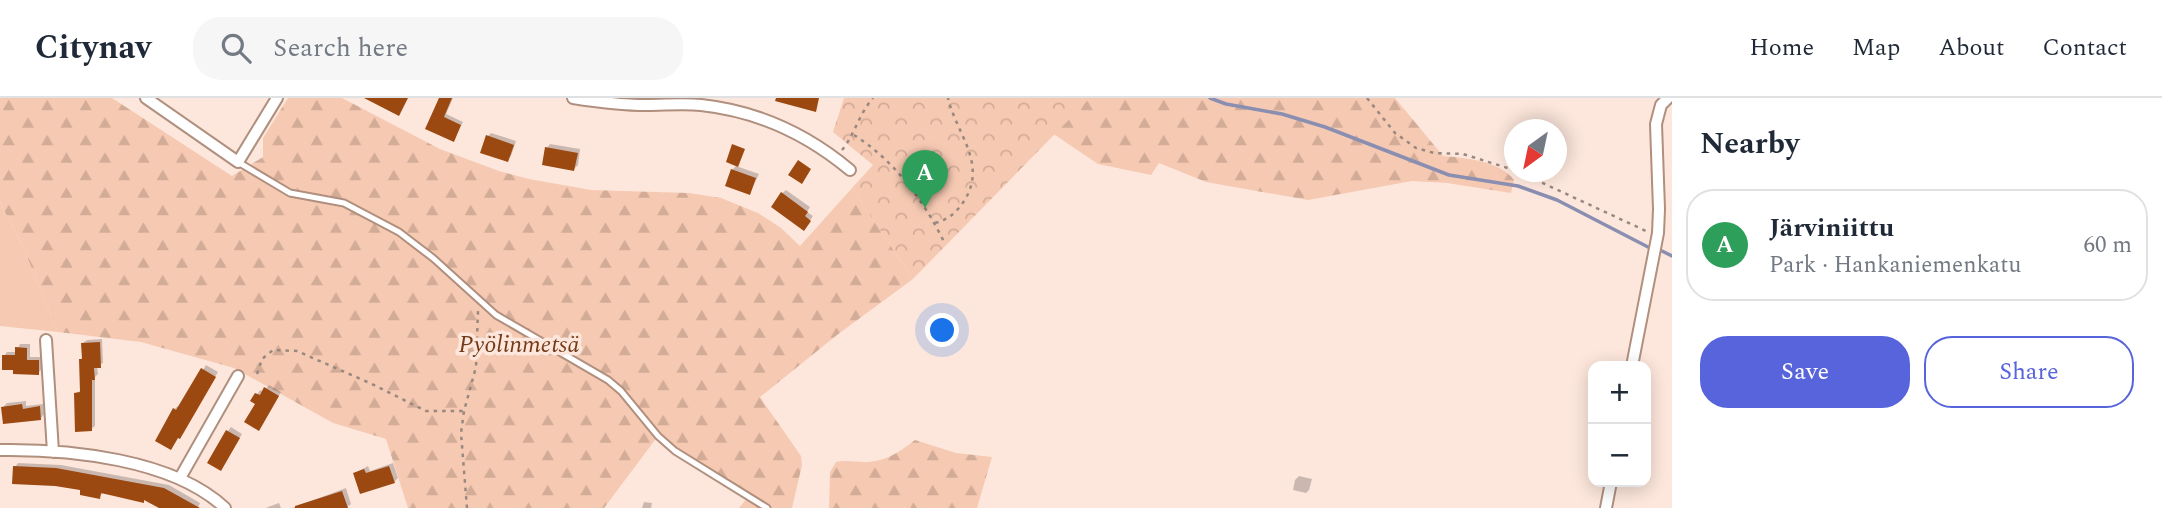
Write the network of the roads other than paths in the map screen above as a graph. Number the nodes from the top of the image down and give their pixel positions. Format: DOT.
graph roads {
  1 [pos="146,98"];
  2 [pos="277,98"];
  3 [pos="573,98"];
  4 [pos="1668,98"];
  5 [pos="238,162"];
  6 [pos="850,170"];
  7 [pos="46,340"];
  8 [pos="1633,361"];
  9 [pos="238,376"];
  10 [pos="0,450"];
  11 [pos="53,452"];
  12 [pos="180,478"];
  13 [pos="1610,487"];
  14 [pos="225,508"];
  15 [pos="767,508"];
  16 [pos="1606,508"];
  1 -- 5 [label="street"];
  2 -- 5 [label="street"];
  3 -- 6 [label="street"];
  4 -- 8 [label="street"];
  5 -- 15 [label="lane"];
  7 -- 11 [label="street"];
  9 -- 12 [label="street"];
  10 -- 11 [label="street"];
  11 -- 12 [label="street"];
  12 -- 14 [label="street"];
  13 -- 16 [label="street"];
}
